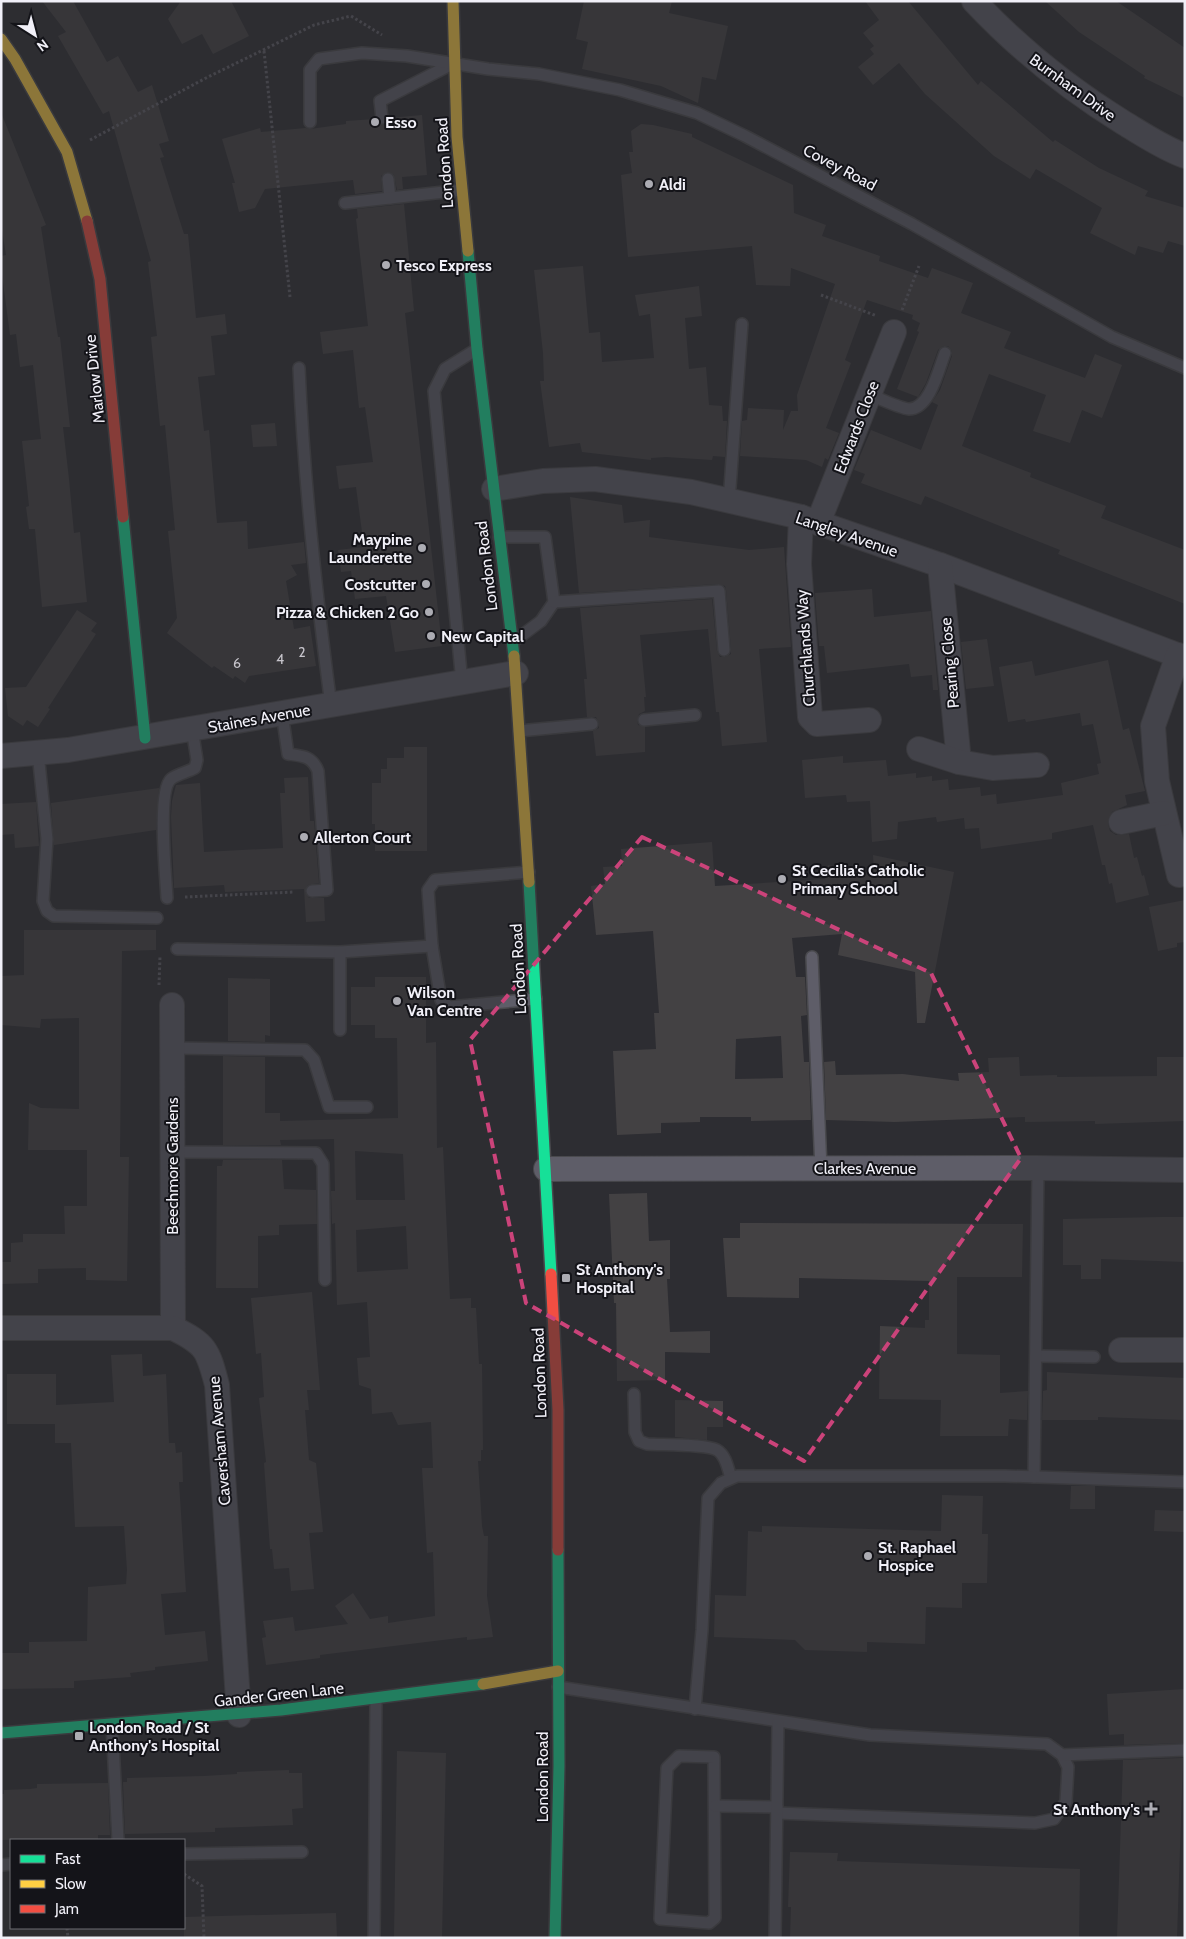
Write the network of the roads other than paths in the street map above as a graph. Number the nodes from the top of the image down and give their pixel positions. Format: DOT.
graph roads {
  1 [pos="453,1"];
  2 [pos="974,1"];
  3 [pos="1,39"];
  4 [pos="454,63"];
  5 [pos="382,118"];
  6 [pos="310,122"];
  7 [pos="1185,156"];
  8 [pos="388,179"];
  9 [pos="462,190"];
  10 [pos="390,198"];
  11 [pos="345,203"];
  12 [pos="742,324"];
  13 [pos="894,332"];
  14 [pos="477,349"];
  15 [pos="946,353"];
  16 [pos="298,368"];
  17 [pos="1185,368"];
  18 [pos="868,394"];
  19 [pos="494,489"];
  20 [pos="729,501"];
  21 [pos="809,520"];
  22 [pos="498,537"];
  23 [pos="940,565"];
  24 [pos="554,602"];
  25 [pos="511,644"];
  26 [pos="724,650"];
  27 [pos="1181,656"];
  28 [pos="516,673"];
  29 [pos="462,683"];
  30 [pos="331,705"];
  31 [pos="282,714"];
  32 [pos="695,715"];
  33 [pos="644,720"];
  34 [pos="869,720"];
  35 [pos="592,724"];
  36 [pos="192,730"];
  37 [pos="519,731"];
  38 [pos="145,738"];
  39 [pos="919,749"];
  40 [pos="38,753"];
  41 [pos="1,756"];
  42 [pos="959,762"];
  43 [pos="1037,765"];
  44 [pos="1164,813"];
  45 [pos="1121,822"];
  46 [pos="529,872"];
  47 [pos="1179,875"];
  48 [pos="312,891"];
  49 [pos="167,898"];
  50 [pos="157,918"];
  51 [pos="432,946"];
  52 [pos="177,949"];
  53 [pos="340,952"];
  54 [pos="812,958"];
  55 [pos="536,1000"];
  56 [pos="172,1005"];
  57 [pos="340,1030"];
  58 [pos="172,1048"];
  59 [pos="367,1107"];
  60 [pos="172,1152"];
  61 [pos="1038,1168"];
  62 [pos="821,1169"];
  63 [pos="546,1170"];
  64 [pos="1185,1170"];
  65 [pos="325,1280"];
  66 [pos="1,1328"];
  67 [pos="173,1328"];
  68 [pos="1121,1350"];
  69 [pos="1185,1350"];
  70 [pos="1036,1356"];
  71 [pos="1094,1357"];
  72 [pos="634,1394"];
  73 [pos="1034,1477"];
  74 [pos="731,1478"];
  75 [pos="1185,1482"];
  76 [pos="558,1671"];
  77 [pos="558,1687"];
  78 [pos="376,1700"];
  79 [pos="695,1709"];
  80 [pos="239,1715"];
  81 [pos="778,1722"];
  82 [pos="112,1724"];
  83 [pos="1,1733"];
  84 [pos="1185,1750"];
  85 [pos="1062,1755"];
  86 [pos="714,1806"];
  87 [pos="777,1810"];
  88 [pos="118,1839"];
  89 [pos="302,1852"];
  90 [pos="185,1854"];
  91 [pos="374,1938"];
  92 [pos="556,1938"];
  93 [pos="774,1938"];
  1 -- 4 [label="main road, London Road"];
  2 -- 7 [label="street, Burnham Drive"];
  3 -- 38 [label="main road, Marlow Drive"];
  4 -- 5 [label="lane"];
  4 -- 6 [label="lane, Covey Road"];
  4 -- 9 [label="main road, London Road"];
  4 -- 17 [label="lane, Covey Road"];
  8 -- 10 [label="lane"];
  9 -- 10 [label="lane"];
  9 -- 14 [label="main road, London Road"];
  10 -- 11 [label="lane"];
  12 -- 20 [label="lane"];
  13 -- 18 [label="street, Edwards Close"];
  14 -- 19 [label="main road, London Road"];
  14 -- 29 [label="lane"];
  15 -- 18 [label="lane"];
  16 -- 30 [label="lane"];
  18 -- 21 [label="street, Edwards Close"];
  19 -- 20 [label="street, Langley Avenue"];
  19 -- 22 [label="main road, London Road"];
  20 -- 21 [label="street, Langley Avenue"];
  21 -- 23 [label="street, Langley Avenue"];
  21 -- 34 [label="street, Churchlands Way"];
  22 -- 24 [label="lane"];
  22 -- 25 [label="main road, London Road"];
  23 -- 27 [label="street, Langley Avenue"];
  23 -- 42 [label="street, Pearing Close"];
  24 -- 25 [label="lane"];
  24 -- 26 [label="lane"];
  25 -- 28 [label="main road, London Road"];
  27 -- 44 [label="street"];
  28 -- 29 [label="street, Staines Avenue"];
  28 -- 37 [label="main road, London Road"];
  29 -- 30 [label="street, Staines Avenue"];
  30 -- 31 [label="street, Staines Avenue"];
  31 -- 36 [label="street, Staines Avenue"];
  31 -- 48 [label="lane"];
  32 -- 33 [label="lane"];
  35 -- 37 [label="lane"];
  36 -- 38 [label="street, Staines Avenue"];
  36 -- 49 [label="lane"];
  37 -- 46 [label="main road, London Road"];
  38 -- 40 [label="street, Staines Avenue"];
  39 -- 42 [label="street"];
  40 -- 41 [label="street, Staines Avenue"];
  40 -- 50 [label="lane"];
  42 -- 43 [label="street"];
  44 -- 45 [label="street"];
  44 -- 47 [label="street"];
  46 -- 51 [label="lane"];
  46 -- 55 [label="main road, London Road"];
  51 -- 53 [label="lane"];
  51 -- 55 [label="lane"];
  52 -- 53 [label="lane"];
  53 -- 57 [label="lane"];
  54 -- 62 [label="lane"];
  55 -- 63 [label="main road, London Road"];
  56 -- 58 [label="street, Beechmore Gardens"];
  58 -- 59 [label="lane"];
  58 -- 60 [label="street, Beechmore Gardens"];
  60 -- 65 [label="lane"];
  60 -- 67 [label="street, Beechmore Gardens"];
  61 -- 62 [label="street, Clarkes Avenue"];
  61 -- 64 [label="street, Clarkes Avenue"];
  61 -- 70 [label="lane"];
  62 -- 63 [label="street, Clarkes Avenue"];
  63 -- 76 [label="main road, London Road"];
  66 -- 67 [label="street, Caversham Avenue"];
  67 -- 80 [label="street, Caversham Avenue"];
  68 -- 69 [label="street"];
  70 -- 71 [label="lane"];
  70 -- 73 [label="lane"];
  72 -- 74 [label="lane"];
  73 -- 74 [label="lane"];
  73 -- 75 [label="lane"];
  74 -- 79 [label="lane"];
  76 -- 77 [label="main road, London Road"];
  76 -- 78 [label="main road, Gander Green Lane"];
  77 -- 79 [label="lane"];
  77 -- 92 [label="main road, London Road"];
  78 -- 80 [label="main road, Gander Green Lane"];
  78 -- 91 [label="lane"];
  79 -- 81 [label="lane"];
  80 -- 82 [label="main road, Gander Green Lane"];
  81 -- 85 [label="lane"];
  81 -- 87 [label="lane"];
  82 -- 83 [label="main road, Gander Green Lane"];
  82 -- 88 [label="lane"];
  84 -- 85 [label="lane"];
  85 -- 87 [label="lane"];
  86 -- 86 [label="lane"];
  86 -- 87 [label="lane"];
  87 -- 93 [label="lane"];
  89 -- 90 [label="lane"];
}
